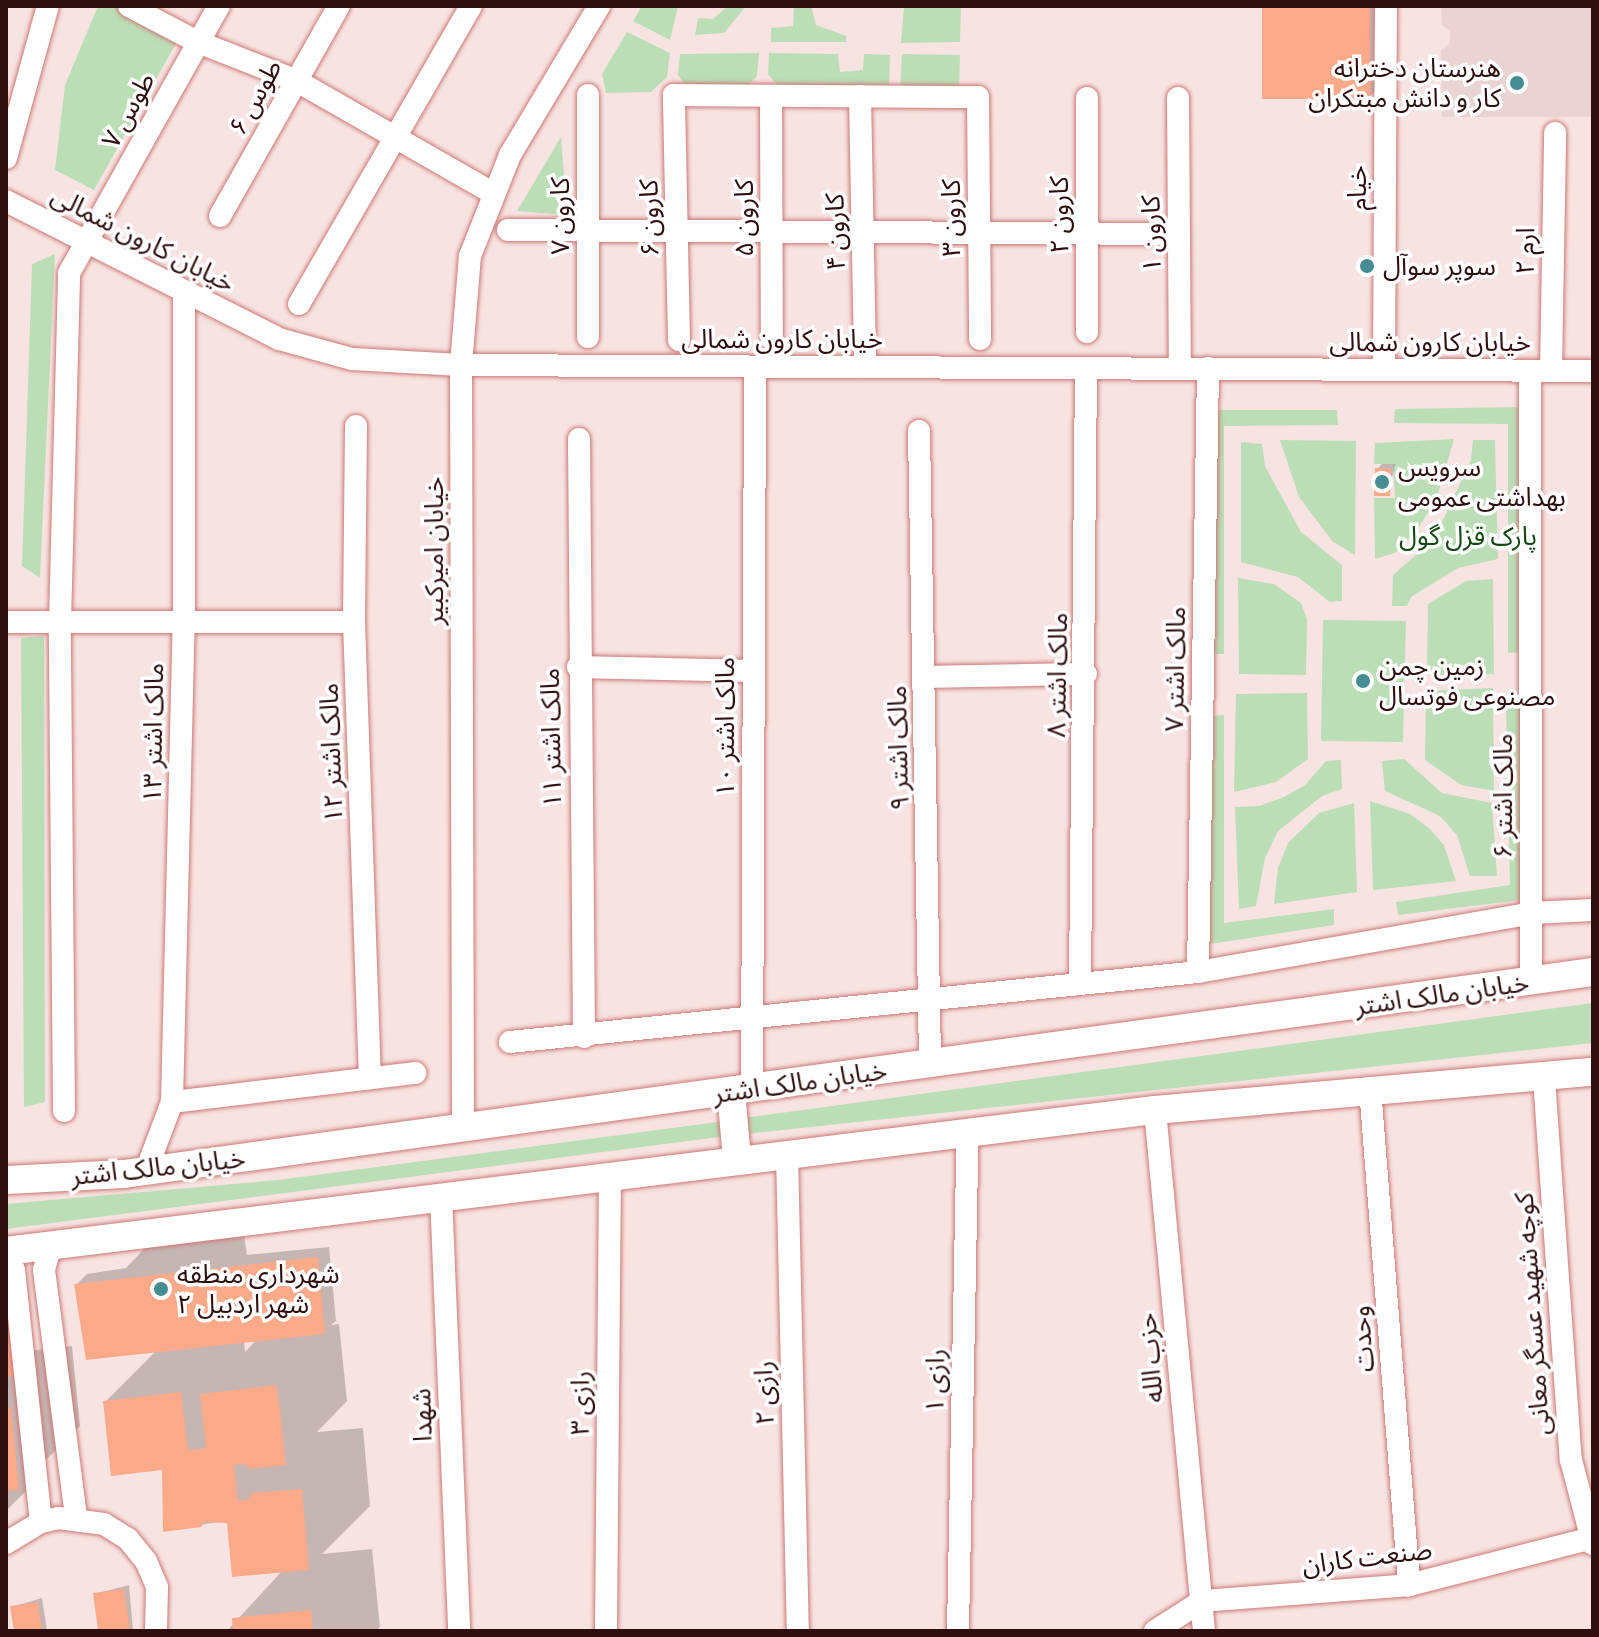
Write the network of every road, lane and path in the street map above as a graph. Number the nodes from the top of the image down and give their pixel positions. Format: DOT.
graph roads {
  1 [pos="48,6"];
  2 [pos="129,6"];
  3 [pos="219,6"];
  4 [pos="339,6"];
  5 [pos="471,6"];
  6 [pos="599,6"];
  7 [pos="1386,6"];
  8 [pos="198,42"];
  9 [pos="297,81"];
  10 [pos="588,95"];
  11 [pos="771,96"];
  12 [pos="860,96"];
  13 [pos="1087,98"];
  14 [pos="1178,98"];
  15 [pos="1555,133"];
  16 [pos="395,137"];
  17 [pos="6,158"];
  18 [pos="494,194"];
  19 [pos="6,201"];
  20 [pos="220,216"];
  21 [pos="508,230"];
  22 [pos="588,231"];
  23 [pos="677,231"];
  24 [pos="773,231"];
  25 [pos="864,232"];
  26 [pos="979,233"];
  27 [pos="1086,233"];
  28 [pos="1179,234"];
  29 [pos="86,241"];
  30 [pos="184,292"];
  31 [pos="299,304"];
  32 [pos="1087,332"];
  33 [pos="588,337"];
  34 [pos="772,339"];
  35 [pos="980,339"];
  36 [pos="679,340"];
  37 [pos="461,365"];
  38 [pos="755,367"];
  39 [pos="865,367"];
  40 [pos="1086,368"];
  41 [pos="1208,368"];
  42 [pos="1180,369"];
  43 [pos="1384,370"];
  44 [pos="1540,371"];
  45 [pos="1593,371"];
  46 [pos="356,426"];
  47 [pos="919,431"];
  48 [pos="579,439"];
  49 [pos="6,622"];
  50 [pos="60,622"];
  51 [pos="184,622"];
  52 [pos="354,622"];
  53 [pos="578,667"];
  54 [pos="753,671"];
  55 [pos="1086,674"];
  56 [pos="925,677"];
  57 [pos="1593,910"];
  58 [pos="1531,913"];
  59 [pos="1198,972"];
  60 [pos="1593,972"];
  61 [pos="1531,980"];
  62 [pos="1080,983"];
  63 [pos="929,995"];
  64 [pos="752,1019"];
  65 [pos="584,1037"];
  66 [pos="510,1042"];
  67 [pos="930,1064"];
  68 [pos="1593,1072"];
  69 [pos="415,1073"];
  70 [pos="370,1078"];
  71 [pos="1544,1078"];
  72 [pos="1370,1088"];
  73 [pos="742,1090"];
  74 [pos="172,1102"];
  75 [pos="1155,1110"];
  76 [pos="64,1111"];
  77 [pos="463,1127"];
  78 [pos="968,1132"];
  79 [pos="787,1154"];
  80 [pos="737,1160"];
  81 [pos="146,1171"];
  82 [pos="610,1175"];
  83 [pos="6,1180"];
  84 [pos="441,1196"];
  85 [pos="51,1245"];
  86 [pos="6,1254"];
  87 [pos="76,1518"];
  88 [pos="41,1522"];
  89 [pos="1593,1538"];
  90 [pos="6,1543"];
  91 [pos="1409,1585"];
  92 [pos="1202,1601"];
  93 [pos="156,1631"];
  94 [pos="459,1631"];
  95 [pos="606,1631"];
  96 [pos="798,1631"];
  97 [pos="958,1631"];
  98 [pos="1155,1631"];
  99 [pos="1204,1631"];
  1 -- 17 [label="street"];
  2 -- 8 [label="street"];
  3 -- 8 [label="street, طوس ۷"];
  4 -- 9 [label="street, طوس ۶"];
  5 -- 16 [label="street"];
  6 -- 18 [label="street, خیابان امیرکبیر"];
  7 -- 43 [label="street, خیام"];
  8 -- 9 [label="street"];
  8 -- 29 [label="street, طوس ۷"];
  9 -- 16 [label="street"];
  9 -- 20 [label="street, طوس ۶"];
  10 -- 22 [label="street, کارون ۷"];
  11 -- 12 [label="street"];
  11 -- 23 [label="street, کارون ۶"];
  11 -- 24 [label="street, کارون ۵"];
  12 -- 25 [label="street, کارون ۴"];
  12 -- 26 [label="street, کارون ۳"];
  13 -- 27 [label="street, کارون ۲"];
  14 -- 28 [label="street, کارون ۱"];
  15 -- 44 [label="street, ارم ۲"];
  16 -- 18 [label="street"];
  16 -- 31 [label="street"];
  18 -- 37 [label="street, خیابان امیرکبیر"];
  19 -- 29 [label="street, خیابان کارون شمالی"];
  21 -- 22 [label="street"];
  22 -- 23 [label="street"];
  22 -- 33 [label="street, کارون ۷"];
  23 -- 24 [label="street"];
  23 -- 36 [label="street, کارون ۶"];
  24 -- 25 [label="street"];
  24 -- 34 [label="street, کارون ۵"];
  25 -- 26 [label="street"];
  25 -- 39 [label="street, کارون ۴"];
  26 -- 27 [label="street"];
  26 -- 35 [label="street, کارون ۳"];
  27 -- 28 [label="street"];
  27 -- 32 [label="street, کارون ۲"];
  28 -- 42 [label="street, کارون ۱"];
  29 -- 30 [label="street, خیابان کارون شمالی"];
  29 -- 50 [label="street, طوس ۷"];
  30 -- 37 [label="street, خیابان کارون شمالی"];
  30 -- 51 [label="street, مالک اشتر ۱۳"];
  37 -- 38 [label="street, خیابان کارون شمالی"];
  37 -- 77 [label="street, خیابان امیرکبیر"];
  38 -- 39 [label="street, خیابان کارون شمالی"];
  38 -- 54 [label="street, مالک اشتر ۱۰"];
  39 -- 40 [label="street, خیابان کارون شمالی"];
  40 -- 42 [label="street, خیابان کارون شمالی"];
  40 -- 55 [label="street, مالک اشتر ۸"];
  41 -- 42 [label="street, خیابان کارون شمالی"];
  41 -- 43 [label="street, خیابان کارون شمالی"];
  41 -- 59 [label="street, مالک اشتر ۷"];
  43 -- 44 [label="street, خیابان کارون شمالی"];
  44 -- 45 [label="street, خیابان کارون شمالی"];
  44 -- 58 [label="street, مالک اشتر ۶"];
  46 -- 52 [label="street, مالک اشتر ۱۲"];
  47 -- 56 [label="street, مالک اشتر ۹"];
  48 -- 53 [label="street, مالک اشتر ۱۱"];
  49 -- 50 [label="street"];
  50 -- 51 [label="street"];
  50 -- 76 [label="street, طوس ۷"];
  51 -- 52 [label="street"];
  51 -- 74 [label="street, مالک اشتر ۱۳"];
  52 -- 70 [label="street, مالک اشتر ۱۲"];
  53 -- 54 [label="street"];
  53 -- 65 [label="street, مالک اشتر ۱۱"];
  54 -- 64 [label="street, مالک اشتر ۱۰"];
  55 -- 56 [label="street"];
  55 -- 62 [label="street, مالک اشتر ۸"];
  56 -- 63 [label="street, مالک اشتر ۹"];
  57 -- 58 [label="street"];
  58 -- 59 [label="street"];
  58 -- 61 [label="street, مالک اشتر ۶"];
  59 -- 62 [label="street"];
  60 -- 61 [label="main road, خیابان مالک اشتر"];
  61 -- 67 [label="main road, خیابان مالک اشتر"];
  62 -- 63 [label="street"];
  63 -- 64 [label="street"];
  63 -- 67 [label="street, مالک اشتر ۹"];
  64 -- 65 [label="street"];
  64 -- 73 [label="street, مالک اشتر ۱۰"];
  65 -- 66 [label="street"];
  67 -- 73 [label="main road, خیابان مالک اشتر"];
  68 -- 71 [label="main road"];
  69 -- 70 [label="street"];
  70 -- 74 [label="street"];
  71 -- 72 [label="main road"];
  71 -- 89 [label="street, کوچه شهید عسگر معانی"];
  72 -- 75 [label="main road"];
  72 -- 91 [label="street, وحدت"];
  73 -- 77 [label="main road, خیابان مالک اشتر"];
  73 -- 80 [label="main road"];
  74 -- 81 [label="street, مالک اشتر ۱۳"];
  75 -- 78 [label="main road"];
  75 -- 92 [label="street, حزب الله"];
  77 -- 81 [label="main road, خیابان مالک اشتر"];
  78 -- 79 [label="main road"];
  78 -- 97 [label="street, رازی ۱"];
  79 -- 80 [label="main road"];
  79 -- 96 [label="street, رازی ۲"];
  80 -- 82 [label="main road"];
  81 -- 83 [label="main road, خیابان مالک اشتر"];
  82 -- 84 [label="main road"];
  82 -- 95 [label="street, رازی ۳"];
  84 -- 85 [label="main road"];
  84 -- 94 [label="street, شهدا"];
  85 -- 86 [label="main road"];
  85 -- 87 [label="street"];
  86 -- 88 [label="street"];
  87 -- 88 [label="street"];
  87 -- 93 [label="street"];
  88 -- 90 [label="street"];
  89 -- 91 [label="street, صنعت کاران"];
  91 -- 92 [label="street, صنعت کاران"];
  92 -- 98 [label="street, صنعت کاران"];
  92 -- 99 [label="street, حزب الله"];
}
